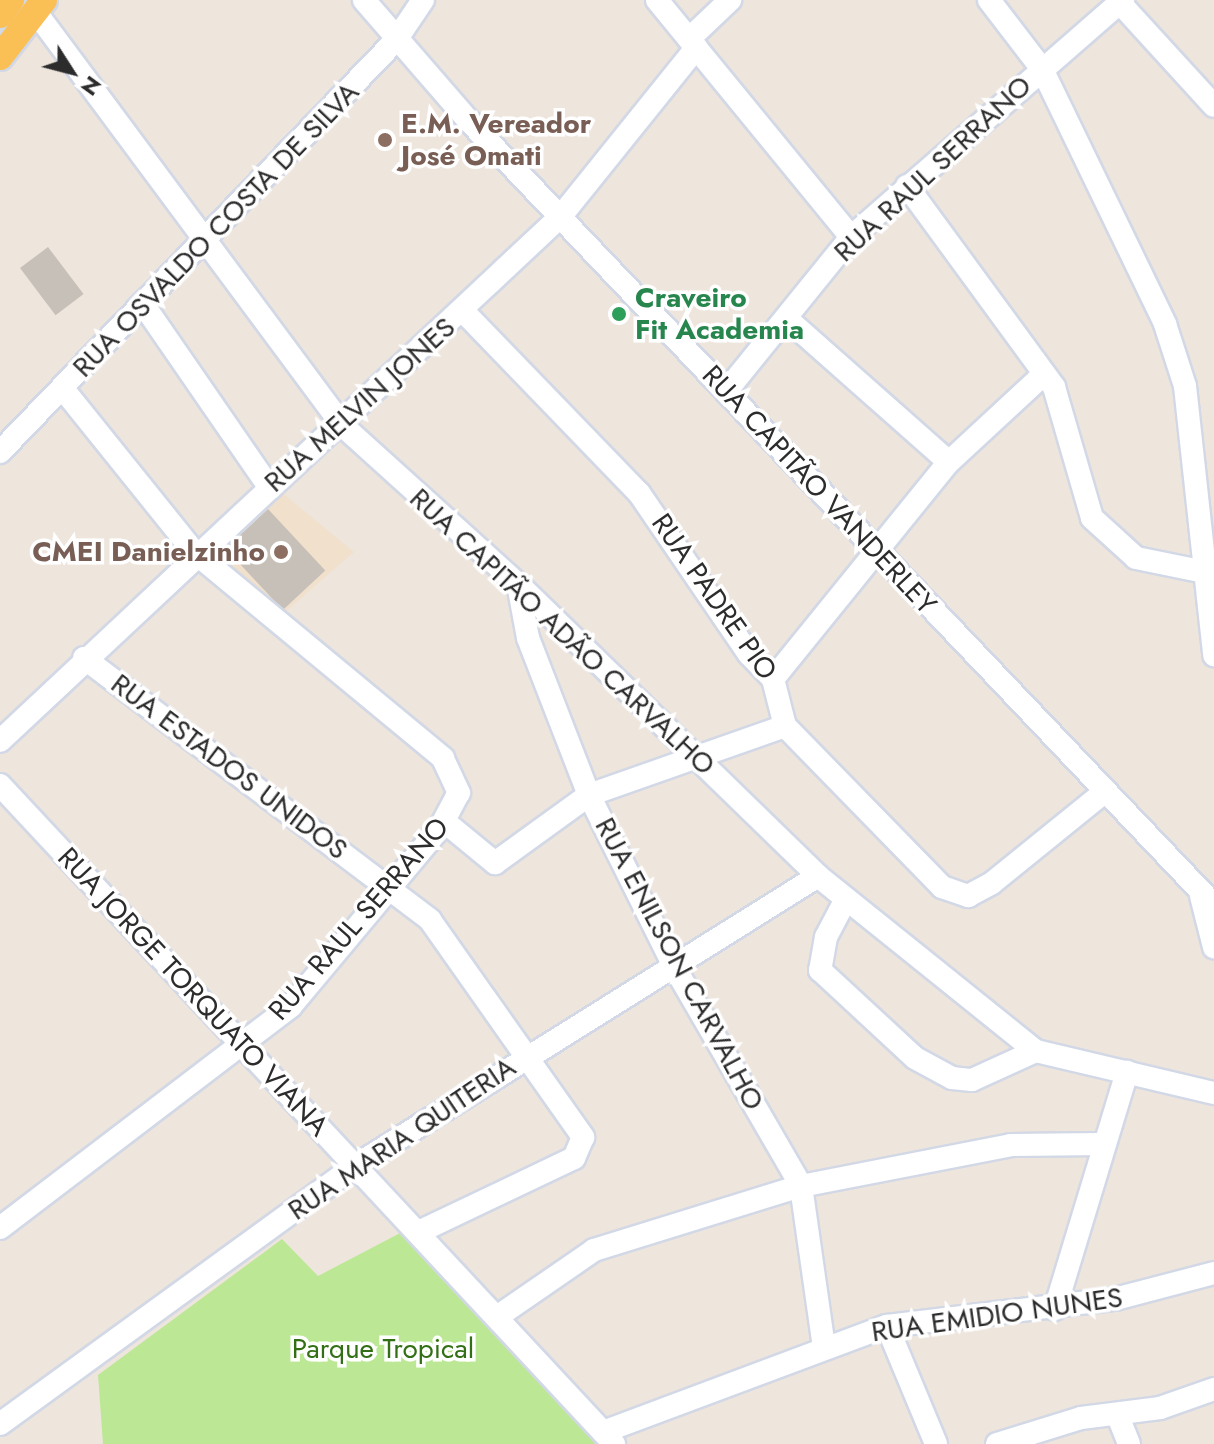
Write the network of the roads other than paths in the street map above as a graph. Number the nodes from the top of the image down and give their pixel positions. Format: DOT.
graph roads {
  1 [pos="364,0"];
  2 [pos="423,0"];
  3 [pos="657,0"];
  4 [pos="730,0"];
  5 [pos="989,0"];
  6 [pos="1122,2"];
  7 [pos="30,4"];
  8 [pos="0,15"];
  9 [pos="396,40"];
  10 [pos="692,43"];
  11 [pos="0,57"];
  12 [pos="1042,69"];
  13 [pos="1214,106"];
  14 [pos="907,186"];
  15 [pos="561,216"];
  16 [pos="851,237"];
  17 [pos="203,243"];
  18 [pos="143,304"];
  19 [pos="463,311"];
  20 [pos="786,318"];
  21 [pos="1044,374"];
  22 [pos="728,389"];
  23 [pos="64,390"];
  24 [pos="343,426"];
  25 [pos="0,452"];
  26 [pos="949,462"];
  27 [pos="270,488"];
  28 [pos="874,550"];
  29 [pos="195,553"];
  30 [pos="1205,572"];
  31 [pos="518,584"];
  32 [pos="1214,655"];
  33 [pos="84,658"];
  34 [pos="773,679"];
  35 [pos="785,726"];
  36 [pos="0,741"];
  37 [pos="697,760"];
  38 [pos="0,785"];
  39 [pos="1103,793"];
  40 [pos="589,795"];
  41 [pos="445,822"];
  42 [pos="818,876"];
  43 [pos="389,887"];
  44 [pos="846,899"];
  45 [pos="1207,900"];
  46 [pos="1214,947"];
  47 [pos="676,970"];
  48 [pos="244,1046"];
  49 [pos="1036,1051"];
  50 [pos="527,1055"];
  51 [pos="1127,1072"];
  52 [pos="1214,1093"];
  53 [pos="1103,1144"];
  54 [pos="355,1166"];
  55 [pos="801,1186"];
  56 [pos="0,1228"];
  57 [pos="419,1232"];
  58 [pos="1214,1273"];
  59 [pos="1055,1309"];
  60 [pos="497,1317"];
  61 [pos="887,1326"];
  62 [pos="824,1347"];
  63 [pos="1214,1389"];
  64 [pos="1117,1414"];
  65 [pos="0,1424"];
  66 [pos="609,1438"];
  67 [pos="936,1444"];
  68 [pos="997,1444"];
  69 [pos="1129,1444"];
  1 -- 9 [label="street, RUA CAPITÃO VANDERLEY"];
  2 -- 9 [label="street, RUA OSVALDO COSTA DE SILVA"];
  3 -- 10 [label="street"];
  4 -- 10 [label="street, RUA MELVIN JONES"];
  5 -- 12 [label="street"];
  6 -- 12 [label="street, RUA RAUL SERRANO"];
  6 -- 13 [label="street"];
  7 -- 8 [label="main road"];
  7 -- 11 [label="main road"];
  7 -- 17 [label="street, RUA CAPITÃO ADÃO CARVALHO"];
  9 -- 15 [label="street, RUA CAPITÃO VANDERLEY"];
  9 -- 17 [label="street, RUA OSVALDO COSTA DE SILVA"];
  10 -- 15 [label="street, RUA MELVIN JONES"];
  10 -- 16 [label="street"];
  12 -- 14 [label="street, RUA RAUL SERRANO"];
  12 -- 30 [label="street"];
  14 -- 16 [label="street, RUA RAUL SERRANO"];
  14 -- 21 [label="street"];
  15 -- 19 [label="street, RUA MELVIN JONES"];
  15 -- 22 [label="street, RUA CAPITÃO VANDERLEY"];
  16 -- 20 [label="street, RUA RAUL SERRANO"];
  17 -- 18 [label="street, RUA OSVALDO COSTA DE SILVA"];
  17 -- 24 [label="street, RUA CAPITÃO ADÃO CARVALHO"];
  18 -- 23 [label="street, RUA OSVALDO COSTA DE SILVA"];
  18 -- 27 [label="street"];
  19 -- 24 [label="street, RUA MELVIN JONES"];
  19 -- 34 [label="street, RUA PADRE PIO"];
  20 -- 22 [label="street, RUA RAUL SERRANO"];
  20 -- 26 [label="street"];
  21 -- 26 [label="street"];
  21 -- 30 [label="street"];
  22 -- 28 [label="street, RUA CAPITÃO VANDERLEY"];
  23 -- 25 [label="street, RUA OSVALDO COSTA DE SILVA"];
  23 -- 29 [label="street"];
  24 -- 27 [label="street, RUA MELVIN JONES"];
  24 -- 31 [label="street, RUA CAPITÃO ADÃO CARVALHO"];
  26 -- 28 [label="street"];
  27 -- 29 [label="street, RUA MELVIN JONES"];
  28 -- 34 [label="street"];
  28 -- 39 [label="street, RUA CAPITÃO VANDERLEY"];
  29 -- 33 [label="street, RUA MELVIN JONES"];
  29 -- 41 [label="street, RUA RAUL SERRANO"];
  30 -- 32 [label="street"];
  31 -- 37 [label="street, RUA CAPITÃO ADÃO CARVALHO"];
  31 -- 40 [label="street, RUA ENILSON CARVALHO"];
  33 -- 36 [label="street, RUA MELVIN JONES"];
  33 -- 43 [label="street, RUA ESTADOS UNIDOS"];
  34 -- 35 [label="street, RUA PADRE PIO"];
  35 -- 37 [label="street"];
  35 -- 39 [label="street"];
  37 -- 40 [label="street"];
  37 -- 42 [label="street, RUA CAPITÃO ADÃO CARVALHO"];
  38 -- 48 [label="street, RUA JORGE TORQUATO VIANA"];
  39 -- 45 [label="street, RUA CAPITÃO VANDERLEY"];
  40 -- 41 [label="street"];
  40 -- 47 [label="street, RUA ENILSON CARVALHO"];
  41 -- 43 [label="street, RUA RAUL SERRANO"];
  42 -- 44 [label="street, RUA CAPITÃO ADÃO CARVALHO"];
  42 -- 47 [label="street, RUA MARIA QUITERIA"];
  43 -- 48 [label="street, RUA RAUL SERRANO"];
  43 -- 50 [label="street, RUA ESTADOS UNIDOS"];
  44 -- 49 [label="street, RUA CAPITÃO ADÃO CARVALHO"];
  44 -- 49 [label="street"];
  45 -- 46 [label="street"];
  47 -- 50 [label="street, RUA MARIA QUITERIA"];
  47 -- 55 [label="street, RUA ENILSON CARVALHO"];
  48 -- 54 [label="street, RUA JORGE TORQUATO VIANA"];
  48 -- 56 [label="street, RUA RAUL SERRANO"];
  49 -- 51 [label="street, RUA CAPITÃO ADÃO CARVALHO"];
  50 -- 54 [label="street, RUA MARIA QUITERIA"];
  50 -- 57 [label="street, RUA ESTADOS UNIDOS"];
  51 -- 52 [label="street, RUA CAPITÃO ADÃO CARVALHO"];
  51 -- 53 [label="street"];
  53 -- 55 [label="street"];
  53 -- 59 [label="street"];
  54 -- 57 [label="street, RUA JORGE TORQUATO VIANA"];
  54 -- 65 [label="street, RUA MARIA QUITERIA"];
  55 -- 60 [label="street"];
  55 -- 62 [label="street, RUA ENILSON CARVALHO"];
  57 -- 60 [label="street, RUA JORGE TORQUATO VIANA"];
  58 -- 59 [label="street, RUA EMIDIO NUNES"];
  59 -- 61 [label="street, RUA EMIDIO NUNES"];
  60 -- 66 [label="street, RUA JORGE TORQUATO VIANA"];
  61 -- 62 [label="street, RUA EMIDIO NUNES"];
  61 -- 67 [label="street"];
  62 -- 66 [label="street, RUA EMIDIO NUNES"];
  63 -- 64 [label="street"];
  64 -- 68 [label="street"];
  64 -- 69 [label="street"];
}
